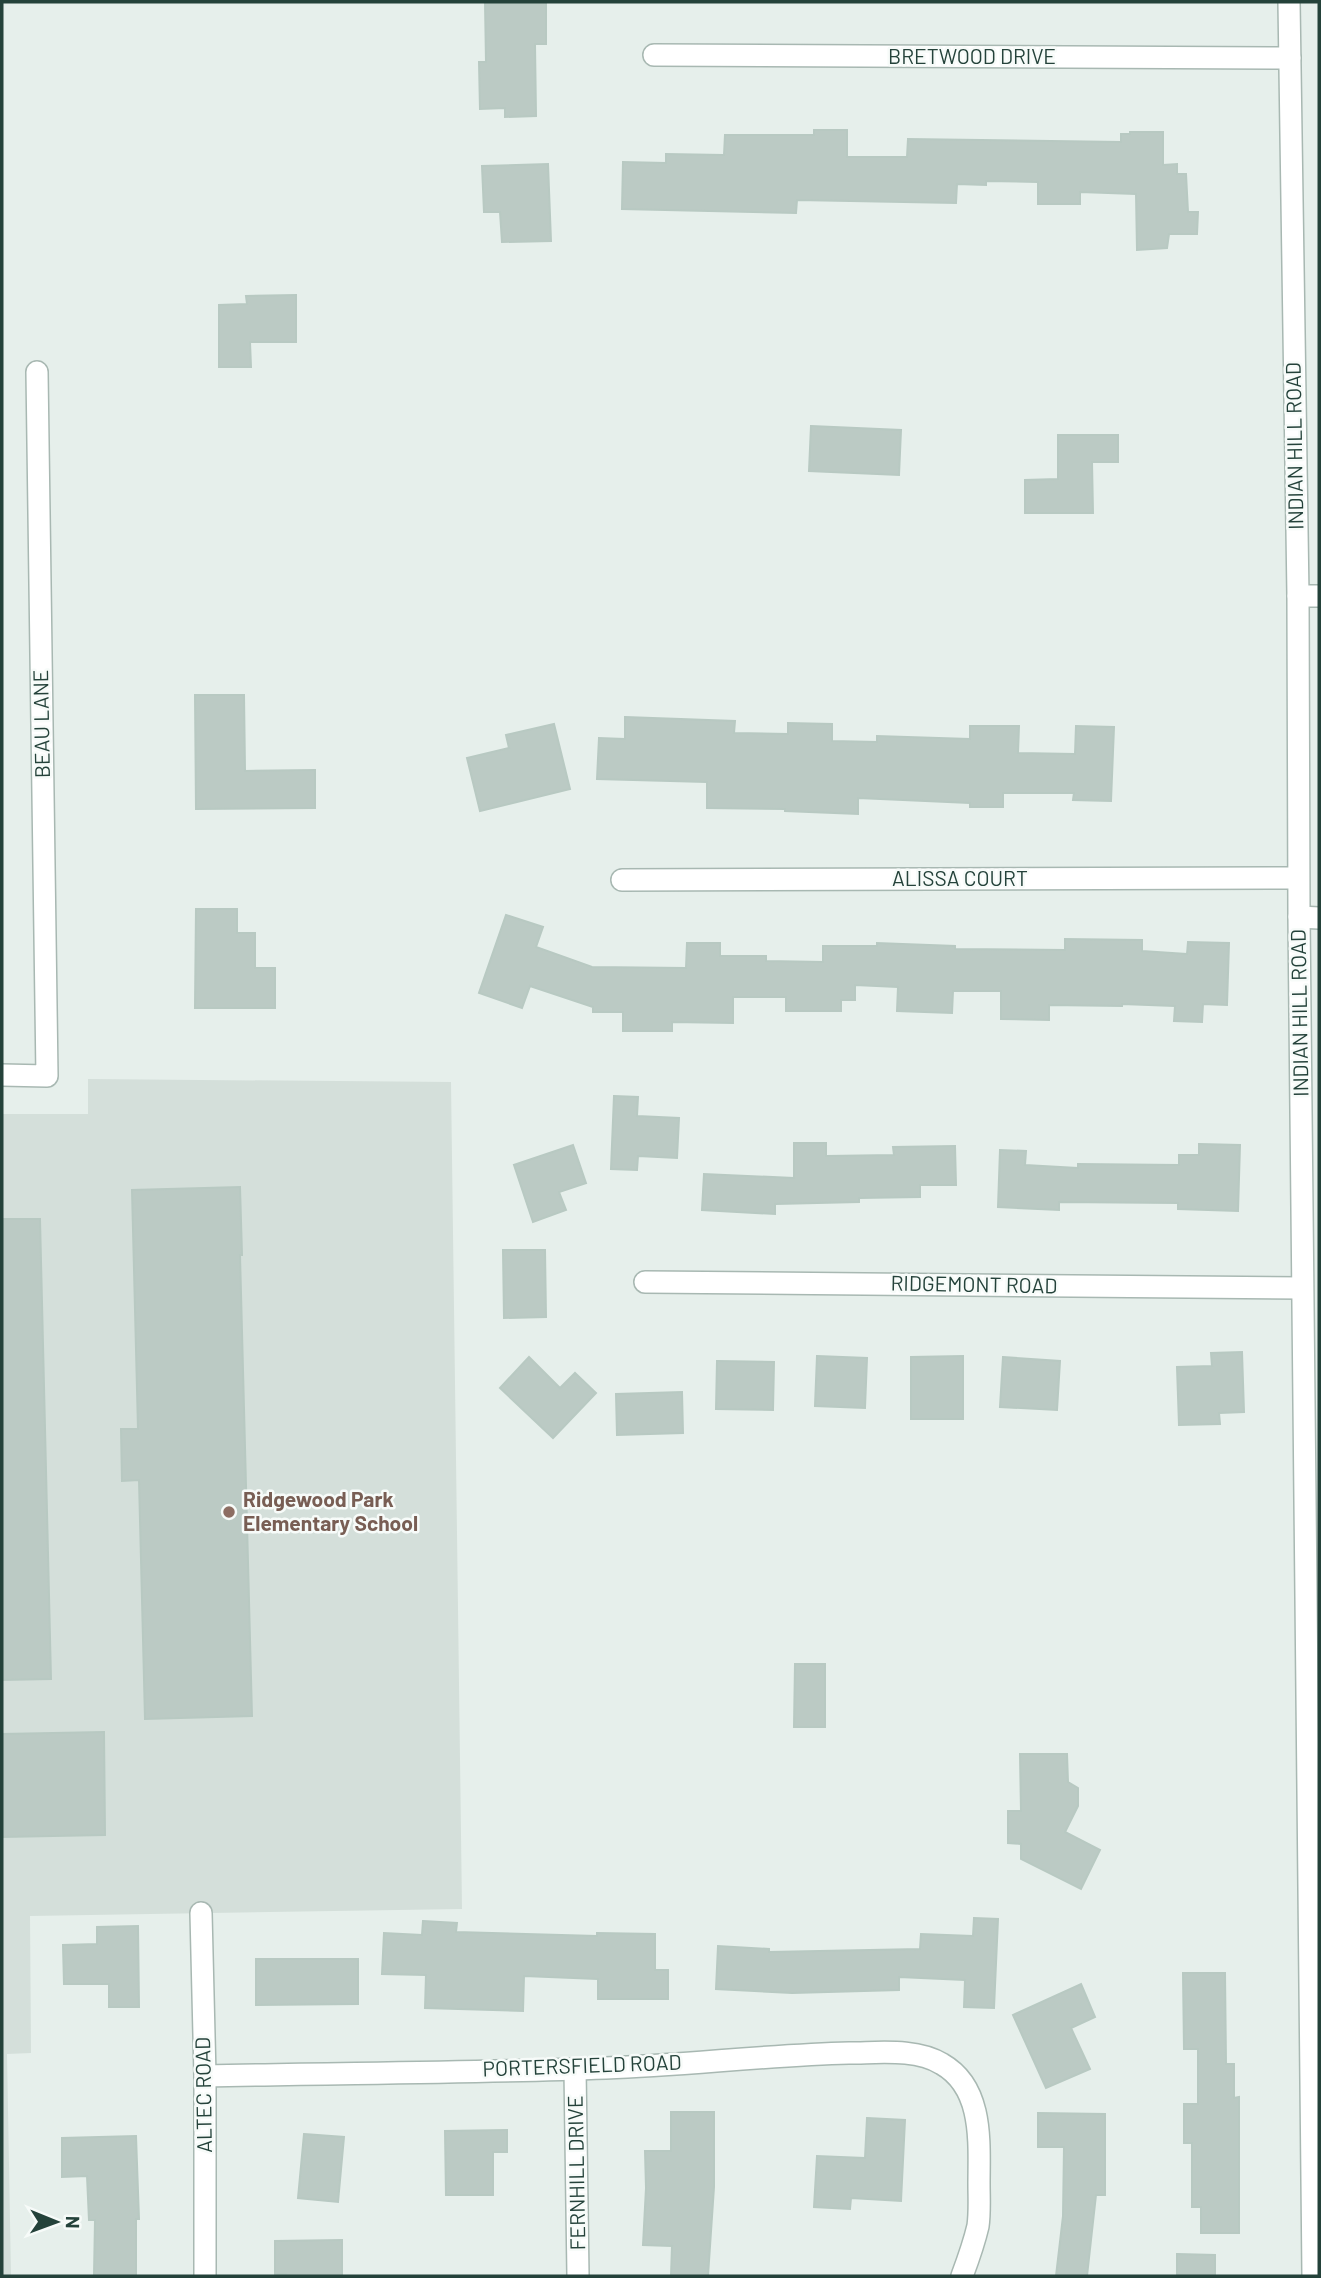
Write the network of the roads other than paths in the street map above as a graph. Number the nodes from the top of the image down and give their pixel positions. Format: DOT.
graph roads {
  1 [pos="1289,2"];
  2 [pos="654,55"];
  3 [pos="1290,58"];
  4 [pos="37,372"];
  5 [pos="1309,596"];
  6 [pos="1298,878"];
  7 [pos="622,880"];
  8 [pos="1309,918"];
  9 [pos="2,1076"];
  10 [pos="1311,1245"];
  11 [pos="645,1282"];
  12 [pos="1302,1288"];
  13 [pos="1313,1571"];
  14 [pos="1315,1897"];
  15 [pos="201,1913"];
  16 [pos="575,2069"];
  17 [pos="205,2076"];
  18 [pos="1316,2223"];
  19 [pos="205,2276"];
  20 [pos="578,2276"];
  21 [pos="962,2276"];
  22 [pos="1313,2276"];
  1 -- 3 [label="street, INDIAN HILL ROAD"];
  2 -- 3 [label="street, BRETWOOD DRIVE"];
  3 -- 5 [label="street, INDIAN HILL ROAD"];
  4 -- 9 [label="street, BEAU LANE"];
  5 -- 6 [label="street, INDIAN HILL ROAD"];
  6 -- 7 [label="street, ALISSA COURT"];
  6 -- 8 [label="street, INDIAN HILL ROAD"];
  8 -- 10 [label="street, INDIAN HILL ROAD"];
  10 -- 12 [label="street, INDIAN HILL ROAD"];
  11 -- 12 [label="street, RIDGEMONT ROAD"];
  12 -- 13 [label="street, INDIAN HILL ROAD"];
  13 -- 14 [label="street, INDIAN HILL ROAD"];
  14 -- 18 [label="street, INDIAN HILL ROAD"];
  15 -- 17 [label="street, ALTEC ROAD"];
  16 -- 17 [label="street, PORTERSFIELD ROAD"];
  16 -- 20 [label="street, FERNHILL DRIVE"];
  16 -- 21 [label="street, PORTERSFIELD ROAD"];
  17 -- 19 [label="street, ALTEC ROAD"];
  18 -- 22 [label="street, INDIAN HILL ROAD"];
}
